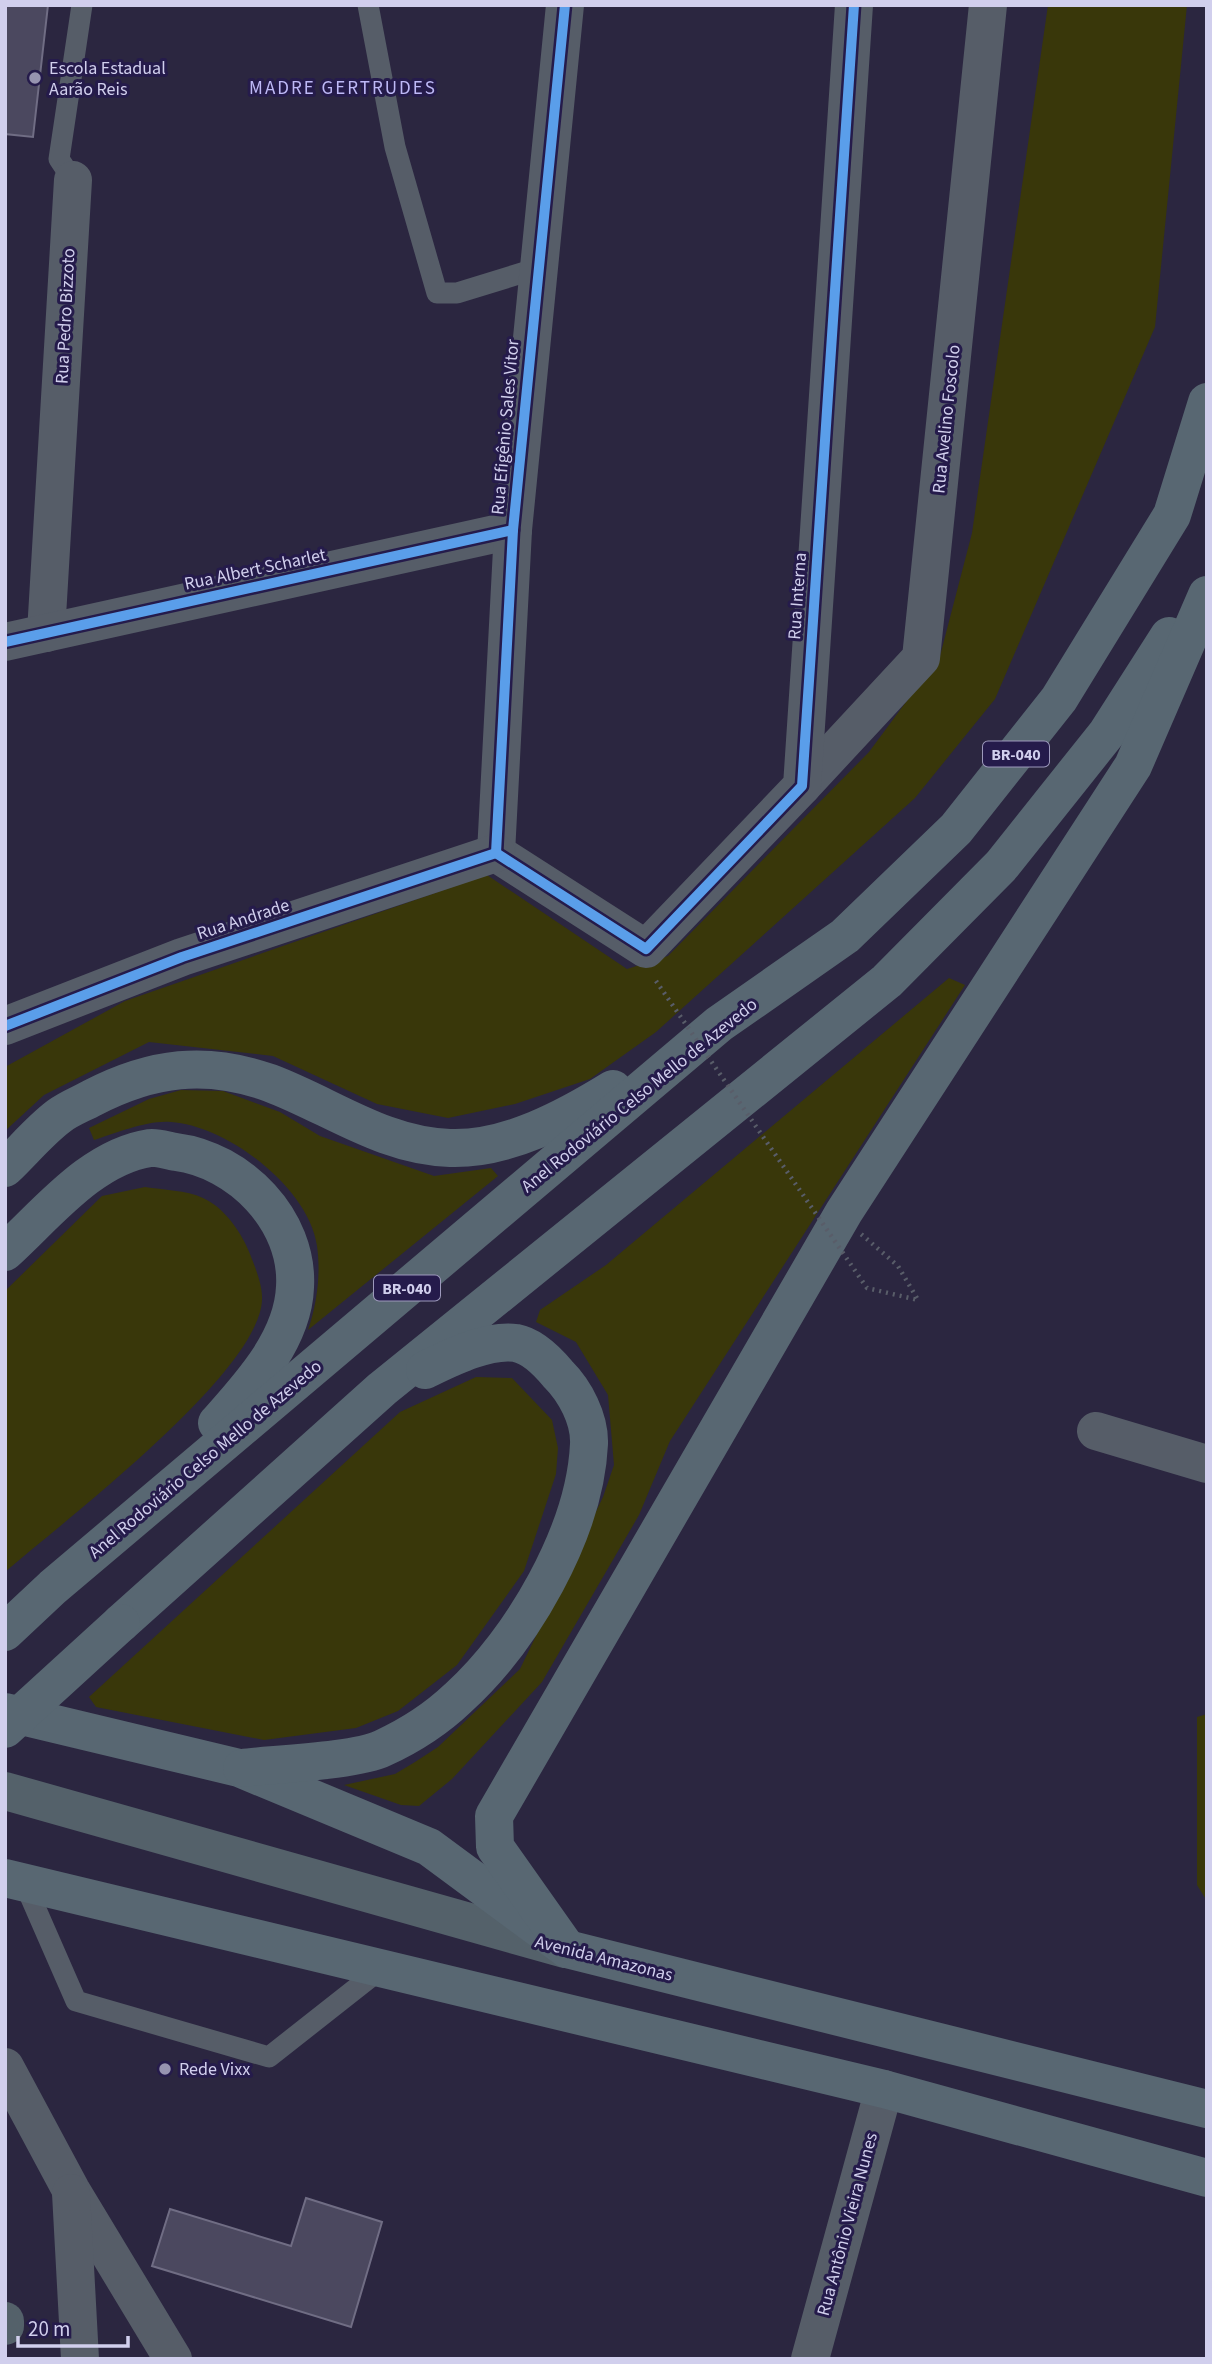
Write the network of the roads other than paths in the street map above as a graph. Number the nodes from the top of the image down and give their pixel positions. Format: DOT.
graph roads {
  1 [pos="82,5"];
  2 [pos="368,5"];
  3 [pos="565,5"];
  4 [pos="854,5"];
  5 [pos="988,5"];
  6 [pos="73,180"];
  7 [pos="538,268"];
  8 [pos="1207,402"];
  9 [pos="513,530"];
  10 [pos="1207,578"];
  11 [pos="1207,595"];
  12 [pos="46,632"];
  13 [pos="5,642"];
  14 [pos="802,786"];
  15 [pos="496,853"];
  16 [pos="719,1024"];
  17 [pos="5,1026"];
  18 [pos="5,1168"];
  19 [pos="5,1252"];
  20 [pos="382,1389"];
  21 [pos="1096,1431"];
  22 [pos="1207,1464"];
  23 [pos="96,1551"];
  24 [pos="5,1632"];
  25 [pos="5,1712"];
  26 [pos="5,1729"];
  27 [pos="239,1768"];
  28 [pos="5,1791"];
  29 [pos="15,1880"];
  30 [pos="567,1949"];
  31 [pos="382,1968"];
  32 [pos="5,2067"];
  33 [pos="884,2089"];
  34 [pos="1207,2109"];
  35 [pos="1207,2178"];
  36 [pos="71,2190"];
  37 [pos="80,2359"];
  38 [pos="173,2359"];
  39 [pos="810,2359"];
  1 -- 6 [label="lane, Rua Pedro Bizzoto"];
  2 -- 7 [label="lane"];
  3 -- 7 [label="street, Rua Efigênio Sales Vitor"];
  4 -- 14 [label="street, Rua Interna"];
  5 -- 14 [label="street, Rua Avelino Foscolo"];
  6 -- 12 [label="street, Rua Pedro Bizzoto"];
  7 -- 9 [label="street, Rua Efigênio Sales Vitor"];
  8 -- 16 [label="highway, Anel Rodoviário Celso Mello de Azevedo / BR-040"];
  9 -- 12 [label="street, Rua Albert Scharlet"];
  9 -- 15 [label="street, Rua Efigênio Sales Vitor"];
  10 -- 20 [label="highway, BR-040"];
  11 -- 30 [label="highway"];
  12 -- 13 [label="street, Rua Albert Scharlet"];
  14 -- 15 [label="street"];
  15 -- 17 [label="street, Rua Andrade"];
  16 -- 18 [label="highway"];
  16 -- 23 [label="highway, Anel Rodoviário Celso Mello de Azevedo / BR-040"];
  19 -- 23 [label="highway"];
  20 -- 26 [label="highway, BR-040, bridge"];
  20 -- 27 [label="highway"];
  21 -- 22 [label="street"];
  23 -- 24 [label="highway, Anel Rodoviário Celso Mello de Azevedo / BR-040"];
  25 -- 27 [label="highway"];
  27 -- 30 [label="highway"];
  28 -- 30 [label="main road, Avenida Amazonas"];
  29 -- 31 [label="highway"];
  29 -- 31 [label="lane"];
  30 -- 34 [label="highway, Avenida Amazonas"];
  31 -- 33 [label="highway"];
  32 -- 36 [label="street"];
  33 -- 35 [label="highway"];
  33 -- 39 [label="street, Rua Antônio Vieira Nunes"];
  36 -- 37 [label="street"];
  36 -- 38 [label="street"];
}
